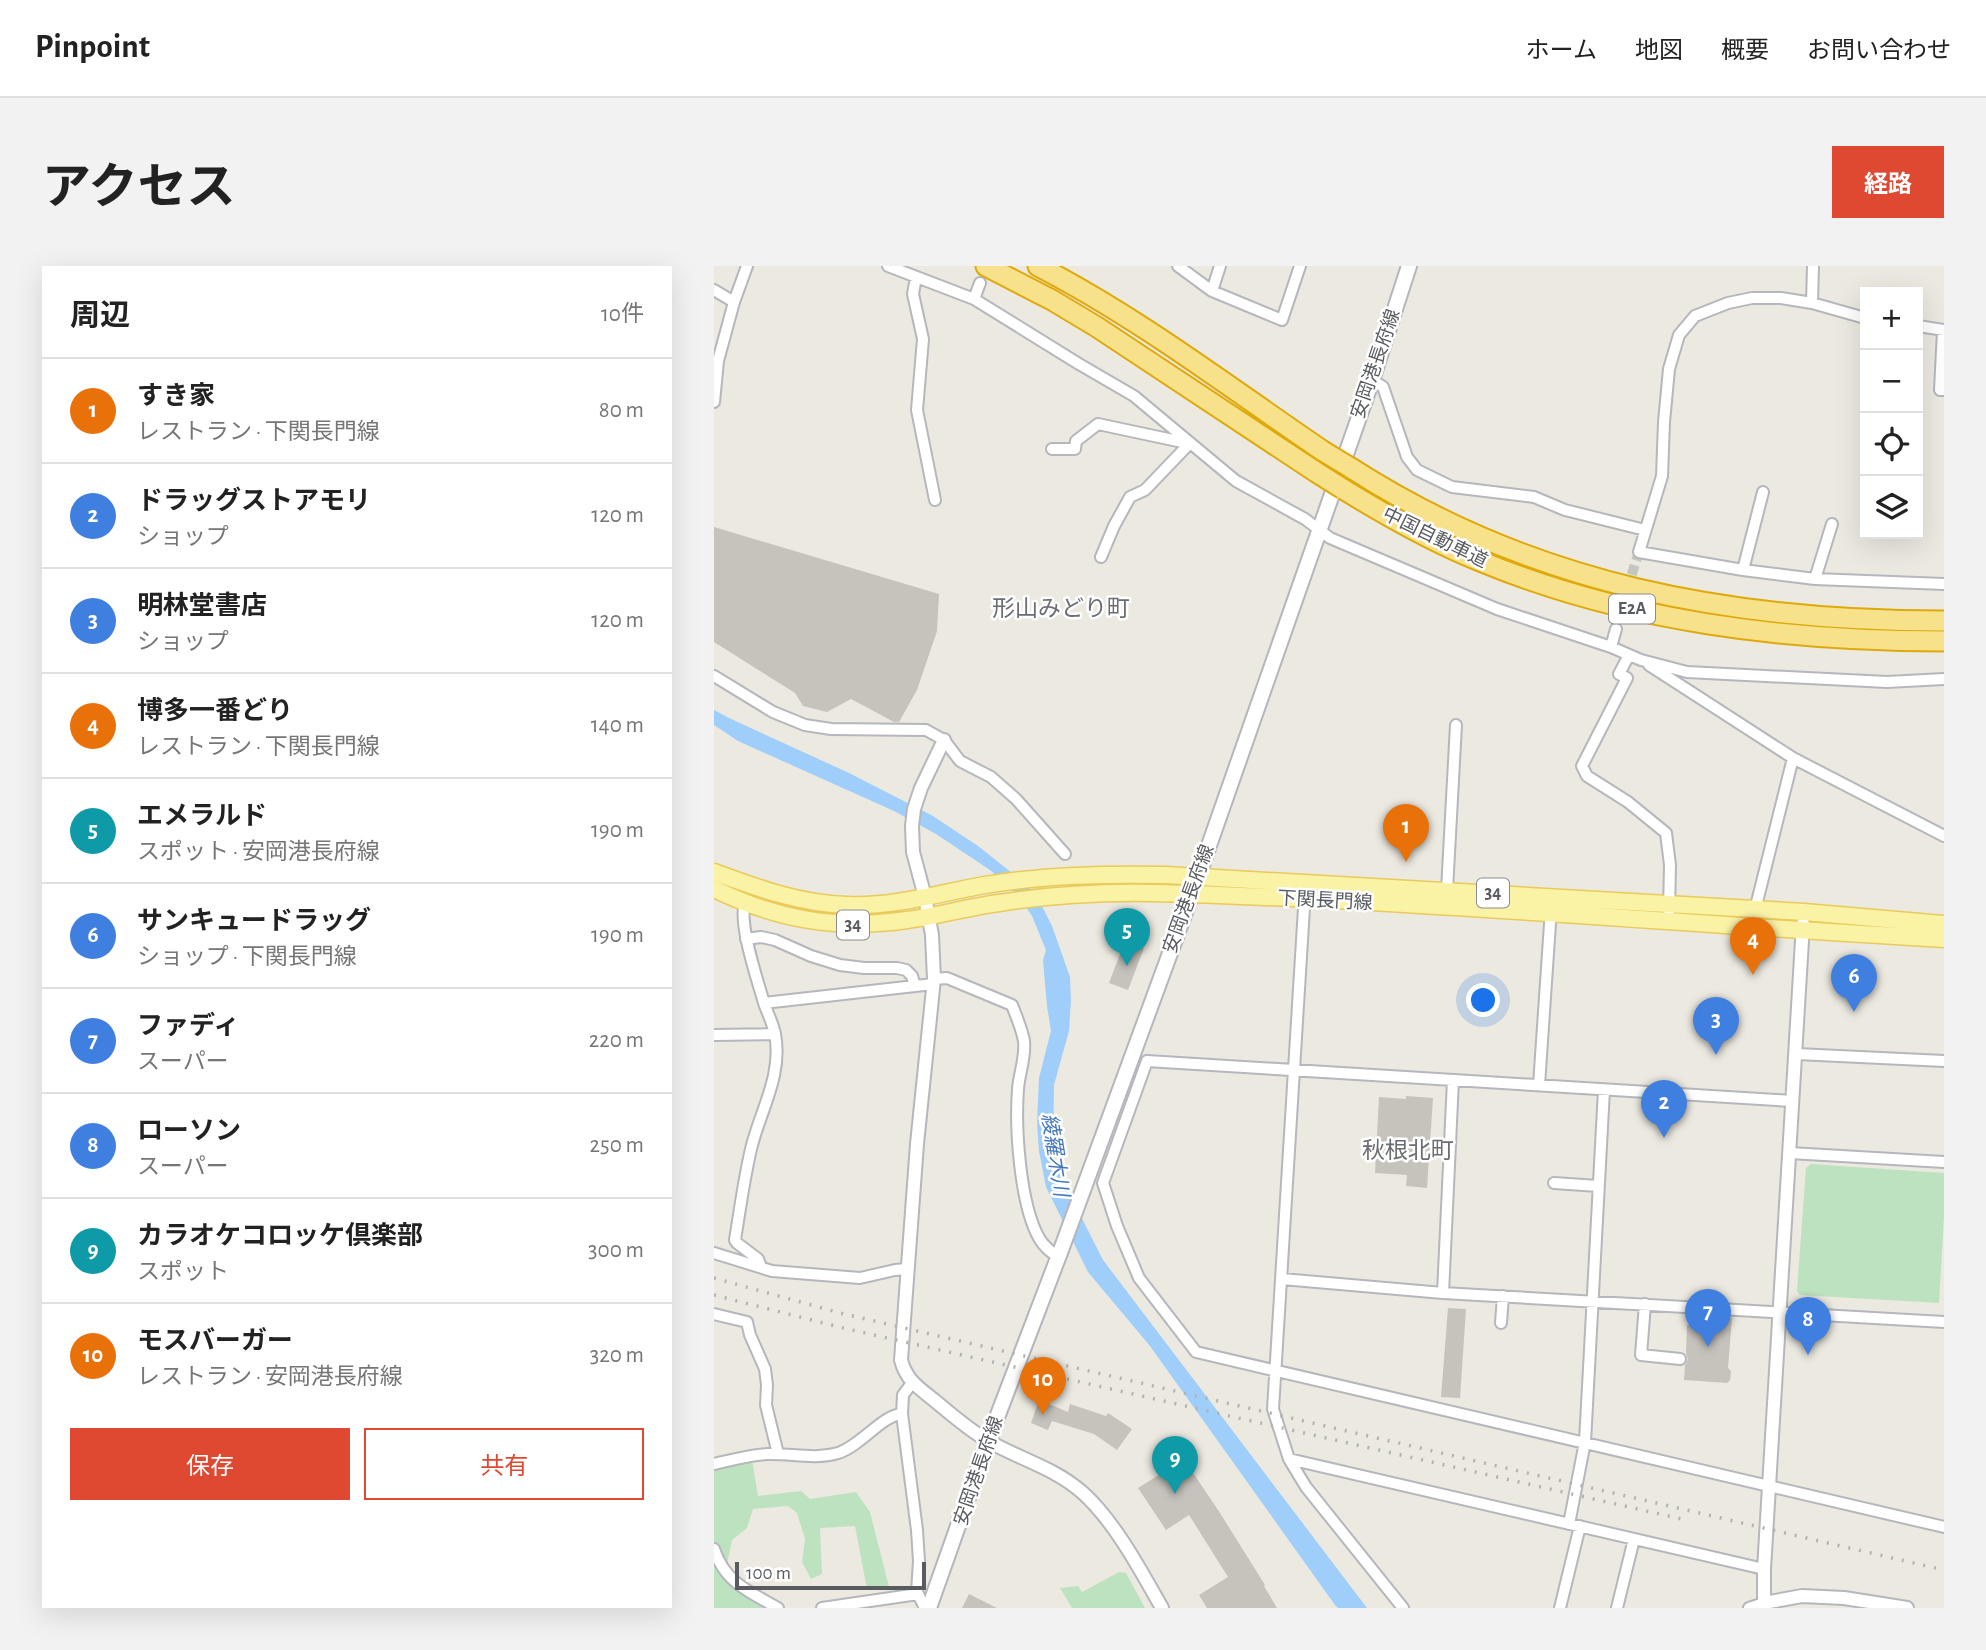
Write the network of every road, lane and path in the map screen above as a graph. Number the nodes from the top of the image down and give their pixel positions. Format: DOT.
graph roads {
  1 [pos="747,266"];
  2 [pos="888,266"];
  3 [pos="1038,266"];
  4 [pos="1178,266"];
  5 [pos="1220,266"];
  6 [pos="1300,266"];
  7 [pos="1409,266"];
  8 [pos="1813,266"];
  9 [pos="983,275"];
  10 [pos="916,277"];
  11 [pos="714,290"];
  12 [pos="1212,291"];
  13 [pos="974,299"];
  14 [pos="734,302"];
  15 [pos="1812,303"];
  16 [pos="1860,317"];
  17 [pos="1923,327"];
  18 [pos="1944,330"];
  19 [pos="1372,380"];
  20 [pos="1944,390"];
  21 [pos="714,402"];
  22 [pos="1190,443"];
  23 [pos="1052,449"];
  24 [pos="1763,492"];
  25 [pos="935,500"];
  26 [pos="1832,524"];
  27 [pos="1319,528"];
  28 [pos="1646,530"];
  29 [pos="1101,557"];
  30 [pos="1744,570"];
  31 [pos="1815,579"];
  32 [pos="1944,584"];
  33 [pos="1944,621"];
  34 [pos="1616,629"];
  35 [pos="1944,641"];
  36 [pos="1611,647"];
  37 [pos="1629,655"];
  38 [pos="1641,660"];
  39 [pos="714,676"];
  40 [pos="1944,679"];
  41 [pos="1456,725"];
  42 [pos="944,740"];
  43 [pos="1793,758"];
  44 [pos="1944,836"];
  45 [pos="1065,855"];
  46 [pos="714,872"];
  47 [pos="1198,877"];
  48 [pos="1306,882"];
  49 [pos="714,889"];
  50 [pos="1447,890"];
  51 [pos="1190,895"];
  52 [pos="925,897"];
  53 [pos="1305,900"];
  54 [pos="745,904"];
  55 [pos="1552,905"];
  56 [pos="1670,905"];
  57 [pos="1755,909"];
  58 [pos="1804,912"];
  59 [pos="929,917"];
  60 [pos="1668,921"];
  61 [pos="1944,924"];
  62 [pos="1751,927"];
  63 [pos="1802,931"];
  64 [pos="747,939"];
  65 [pos="1944,939"];
  66 [pos="934,982"];
  67 [pos="915,986"];
  68 [pos="764,1003"];
  69 [pos="775,1034"];
  70 [pos="714,1035"];
  71 [pos="1797,1054"];
  72 [pos="1944,1061"];
  73 [pos="1294,1069"];
  74 [pos="1453,1080"];
  75 [pos="1539,1085"];
  76 [pos="1604,1090"];
  77 [pos="1792,1101"];
  78 [pos="1790,1153"];
  79 [pos="1944,1161"];
  80 [pos="1553,1183"];
  81 [pos="1598,1186"];
  82 [pos="714,1253"];
  83 [pos="1060,1254"];
  84 [pos="761,1267"];
  85 [pos="907,1269"];
  86 [pos="1282,1279"];
  87 [pos="1443,1293"];
  88 [pos="1503,1296"];
  89 [pos="1592,1301"];
  90 [pos="1644,1304"];
  91 [pos="1781,1312"];
  92 [pos="714,1314"];
  93 [pos="1944,1322"];
  94 [pos="1501,1323"];
  95 [pos="1680,1359"];
  96 [pos="1275,1372"];
  97 [pos="912,1383"];
  98 [pos="902,1414"];
  99 [pos="988,1441"];
  100 [pos="1585,1442"];
  101 [pos="778,1454"];
  102 [pos="1289,1458"];
  103 [pos="714,1464"];
  104 [pos="1770,1487"];
  105 [pos="1574,1525"];
  106 [pos="1944,1527"];
  107 [pos="1634,1539"];
  108 [pos="714,1549"];
  109 [pos="1765,1569"];
  110 [pos="918,1594"];
  111 [pos="1844,1603"];
  112 [pos="866,1605"];
  113 [pos="1764,1606"];
  114 [pos="778,1608"];
  115 [pos="822,1608"];
  116 [pos="927,1608"];
  117 [pos="1162,1608"];
  118 [pos="1403,1608"];
  119 [pos="1560,1608"];
  120 [pos="1617,1608"];
  121 [pos="1749,1608"];
  122 [pos="1907,1608"];
  1 -- 14 [label="street"];
  2 -- 10 [label="street"];
  3 -- 33 [label="highway, 中国自動車道 / E2A, bridge"];
  4 -- 12 [label="street"];
  5 -- 12 [label="street"];
  6 -- 12 [label="street"];
  7 -- 19 [label="main road, 安岡港長府線"];
  8 -- 15 [label="street"];
  9 -- 13 [label="street"];
  9 -- 35 [label="highway, 中国自動車道 / E2A, bridge"];
  10 -- 13 [label="street"];
  10 -- 25 [label="street"];
  11 -- 14 [label="street"];
  13 -- 22 [label="street"];
  14 -- 21 [label="street"];
  15 -- 16 [label="street"];
  15 -- 28 [label="street"];
  17 -- 18 [label="street"];
  18 -- 20 [label="street"];
  19 -- 27 [label="main road, 安岡港長府線"];
  19 -- 28 [label="street"];
  22 -- 23 [label="street"];
  22 -- 27 [label="street"];
  22 -- 29 [label="street"];
  24 -- 30 [label="street"];
  26 -- 31 [label="street"];
  27 -- 36 [label="street"];
  27 -- 47 [label="main road, 安岡港長府線"];
  28 -- 30 [label="street"];
  30 -- 31 [label="street"];
  31 -- 32 [label="street"];
  34 -- 36 [label="street"];
  36 -- 37 [label="street"];
  37 -- 38 [label="street"];
  37 -- 56 [label="street"];
  38 -- 40 [label="street"];
  38 -- 43 [label="street"];
  39 -- 42 [label="street"];
  41 -- 50 [label="street"];
  42 -- 45 [label="street"];
  42 -- 52 [label="street"];
  43 -- 44 [label="street"];
  43 -- 57 [label="street"];
  46 -- 52 [label="main road, 下関長門線 / 34"];
  47 -- 48 [label="main road, 下関長門線 / 34"];
  47 -- 51 [label="main road, 安岡港長府線"];
  47 -- 52 [label="main road, 下関長門線 / 34"];
  48 -- 50 [label="main road, 下関長門線 / 34"];
  48 -- 53 [label="street"];
  49 -- 54 [label="main road, 下関長門線 / 34"];
  50 -- 55 [label="main road, 下関長門線 / 34"];
  51 -- 53 [label="main road, 下関長門線 / 34"];
  51 -- 59 [label="main road, 下関長門線 / 34"];
  51 -- 83 [label="main road, 安岡港長府線"];
  52 -- 59 [label="street"];
  53 -- 55 [label="main road, 下関長門線 / 34"];
  53 -- 73 [label="street"];
  54 -- 59 [label="main road, 下関長門線 / 34"];
  54 -- 64 [label="street"];
  55 -- 56 [label="main road, 下関長門線 / 34"];
  55 -- 60 [label="main road, 下関長門線 / 34"];
  55 -- 75 [label="street"];
  56 -- 57 [label="main road, 下関長門線 / 34"];
  56 -- 60 [label="street"];
  57 -- 58 [label="main road, 下関長門線 / 34"];
  57 -- 62 [label="street"];
  58 -- 61 [label="main road, 下関長門線 / 34"];
  58 -- 63 [label="street"];
  59 -- 66 [label="street"];
  60 -- 62 [label="main road, 下関長門線 / 34"];
  62 -- 63 [label="main road, 下関長門線 / 34"];
  63 -- 65 [label="main road, 下関長門線 / 34"];
  63 -- 71 [label="street"];
  64 -- 67 [label="street"];
  64 -- 68 [label="street"];
  66 -- 67 [label="street"];
  66 -- 83 [label="street"];
  66 -- 85 [label="street"];
  67 -- 68 [label="street"];
  68 -- 69 [label="street"];
  69 -- 70 [label="street"];
  69 -- 84 [label="street"];
  71 -- 72 [label="street"];
  71 -- 77 [label="street"];
  73 -- 74 [label="street"];
  73 -- 86 [label="street"];
  73 -- 96 [label="street"];
  74 -- 75 [label="street"];
  74 -- 87 [label="street"];
  75 -- 76 [label="street"];
  76 -- 77 [label="street"];
  76 -- 81 [label="street"];
  77 -- 78 [label="street"];
  78 -- 79 [label="street"];
  78 -- 91 [label="street"];
  80 -- 81 [label="street"];
  81 -- 89 [label="street"];
  82 -- 84 [label="street"];
  83 -- 99 [label="main road, 安岡港長府線"];
  84 -- 85 [label="street"];
  85 -- 97 [label="street"];
  86 -- 87 [label="street"];
  86 -- 96 [label="street"];
  87 -- 88 [label="street"];
  88 -- 89 [label="street"];
  88 -- 94 [label="street"];
  89 -- 90 [label="street"];
  89 -- 100 [label="street"];
  90 -- 91 [label="street"];
  90 -- 95 [label="street"];
  91 -- 93 [label="street"];
  91 -- 104 [label="street"];
  92 -- 101 [label="street"];
  96 -- 100 [label="street"];
  96 -- 102 [label="street"];
  97 -- 98 [label="street"];
  97 -- 99 [label="street"];
  98 -- 101 [label="street"];
  98 -- 110 [label="street"];
  99 -- 116 [label="main road, 安岡港長府線"];
  99 -- 117 [label="street"];
  100 -- 104 [label="street"];
  100 -- 105 [label="street"];
  101 -- 103 [label="street"];
  102 -- 105 [label="street"];
  102 -- 118 [label="street"];
  104 -- 106 [label="street"];
  104 -- 109 [label="street"];
  105 -- 107 [label="street"];
  105 -- 119 [label="street"];
  107 -- 109 [label="street"];
  107 -- 120 [label="street"];
  108 -- 114 [label="street"];
  109 -- 113 [label="street"];
  110 -- 112 [label="street"];
  110 -- 116 [label="street"];
  111 -- 113 [label="street"];
  111 -- 122 [label="street"];
  112 -- 115 [label="street"];
  113 -- 121 [label="street"];
}
